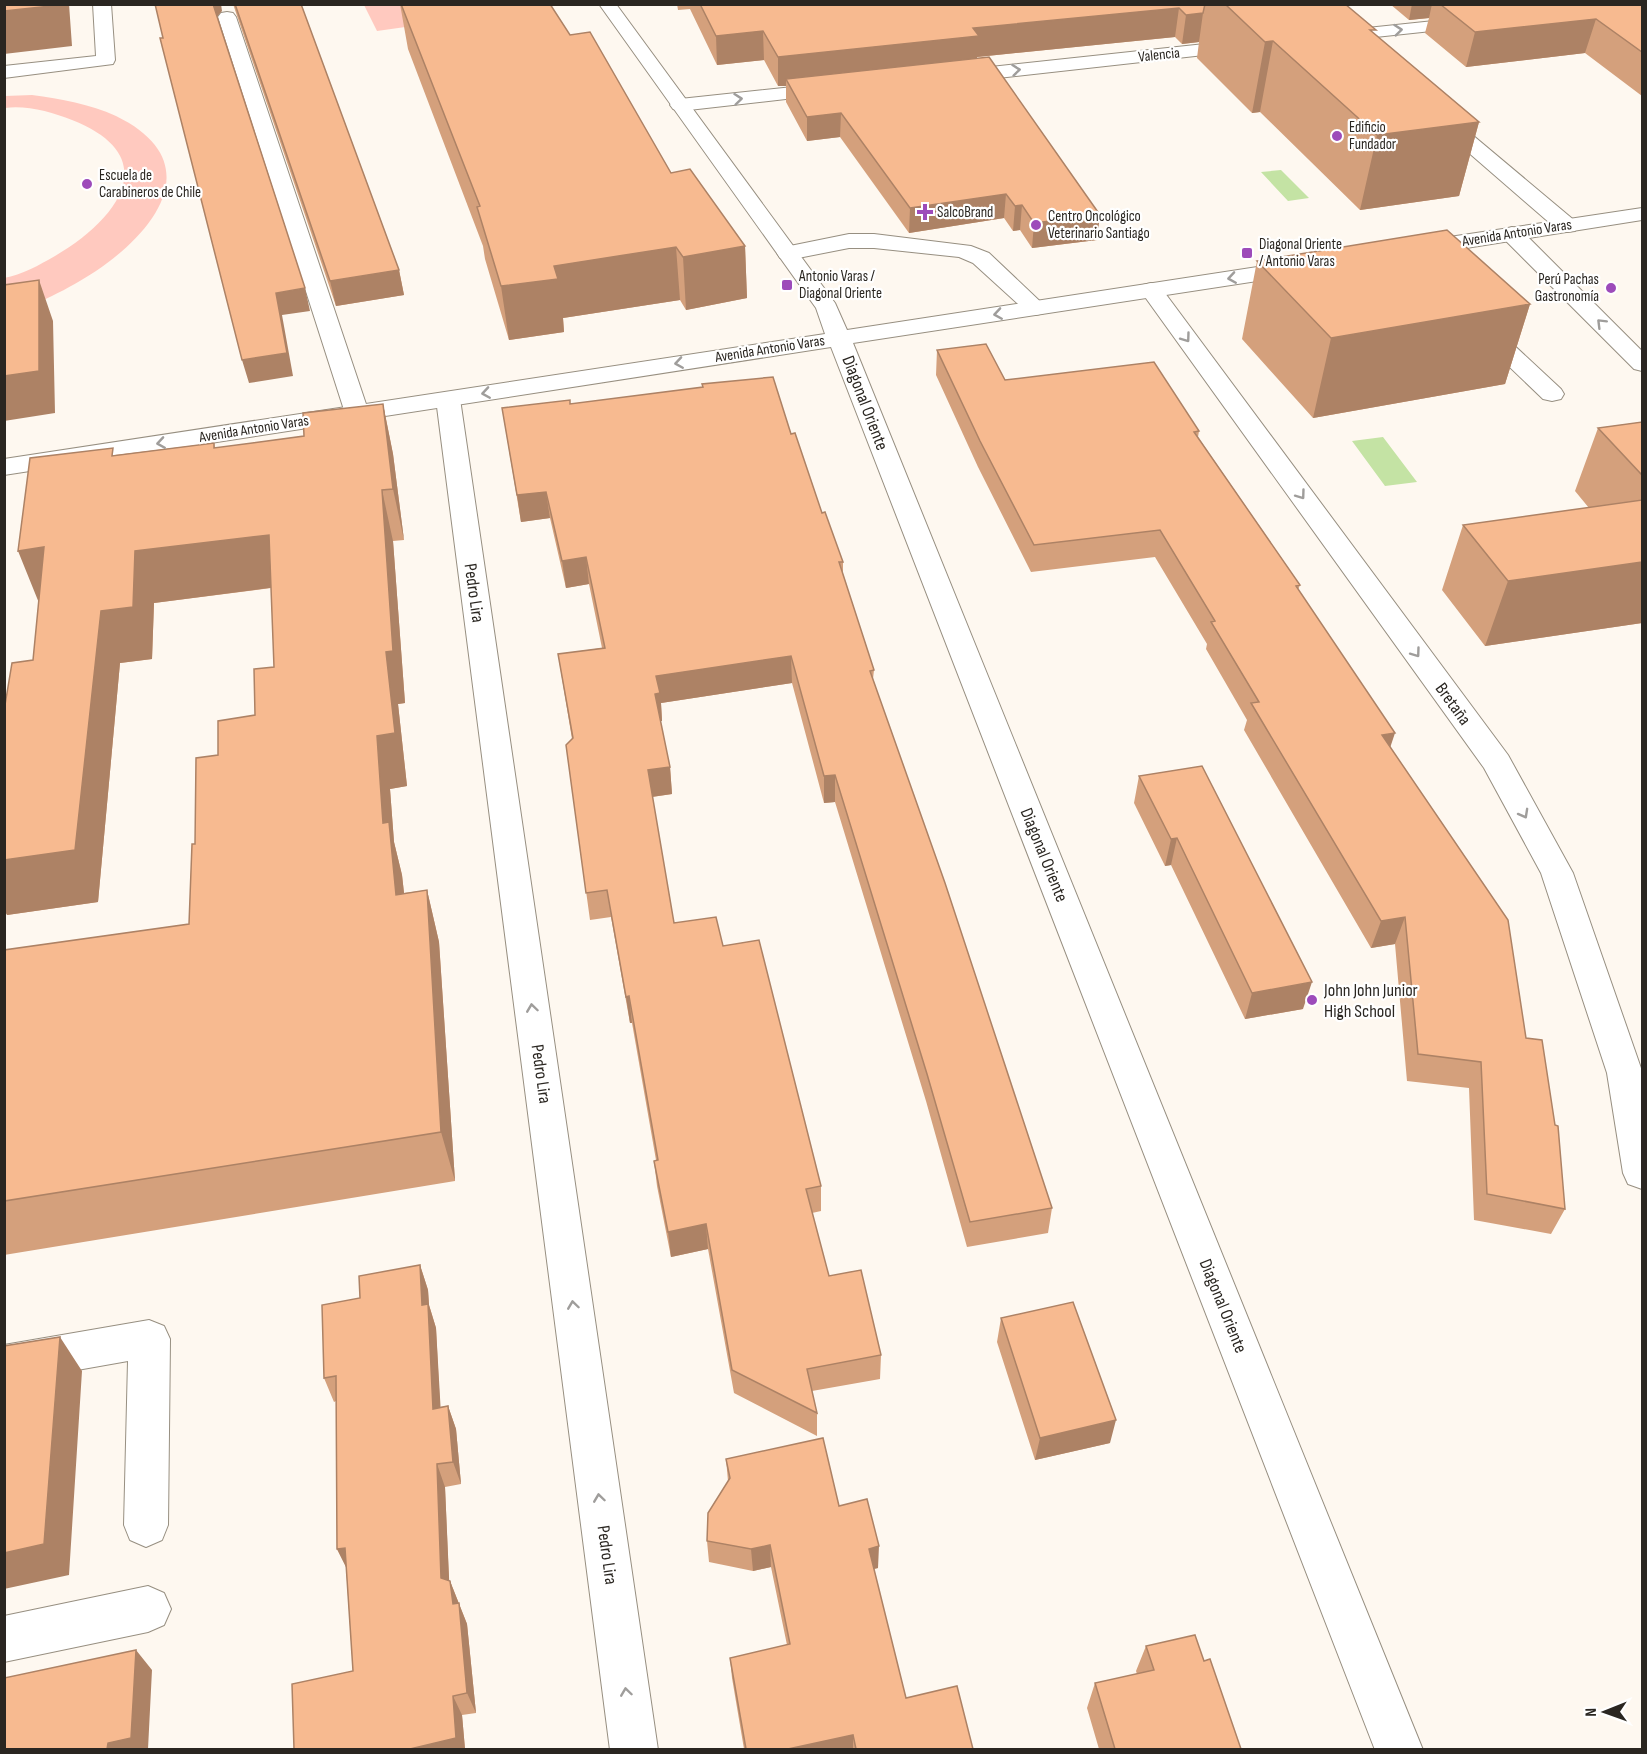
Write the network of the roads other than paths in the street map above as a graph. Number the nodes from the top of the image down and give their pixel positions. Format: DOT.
graph roads {
  1 [pos="102,4"];
  2 [pos="607,4"];
  3 [pos="227,17"];
  4 [pos="1496,19"];
  5 [pos="1307,39"];
  6 [pos="1260,44"];
  7 [pos="4,72"];
  8 [pos="941,78"];
  9 [pos="847,88"];
  10 [pos="1423,103"];
  11 [pos="680,105"];
  12 [pos="1642,214"];
  13 [pos="1567,226"];
  14 [pos="1512,234"];
  15 [pos="788,253"];
  16 [pos="1322,264"];
  17 [pos="1419,267"];
  18 [pos="1151,290"];
  19 [pos="1036,308"];
  20 [pos="1468,315"];
  21 [pos="841,339"];
  22 [pos="1642,364"];
  23 [pos="1552,394"];
  24 [pos="448,399"];
  25 [pos="357,413"];
  26 [pos="4,467"];
  27 [pos="1642,1173"];
  28 [pos="4,1364"];
  29 [pos="146,1525"];
  30 [pos="148,1609"];
  31 [pos="4,1639"];
  32 [pos="634,1749"];
  33 [pos="1399,1749"];
  1 -- 7 [label="main road"];
  2 -- 11 [label="main road, Diagonal Oriente"];
  3 -- 25 [label="main road"];
  5 -- 4 [label="main road, one-way"];
  8 -- 6 [label="main road, Valencia, one-way"];
  11 -- 9 [label="main road, one-way"];
  10 -- 13 [label="main road"];
  11 -- 15 [label="main road, Diagonal Oriente"];
  12 -- 13 [label="main road, Avenida Antonio Varas"];
  13 -- 14 [label="main road, Avenida Antonio Varas"];
  14 -- 17 [label="main road, Avenida Antonio Varas"];
  22 -- 14 [label="main road, one-way"];
  15 -- 19 [label="main road"];
  15 -- 21 [label="main road, Diagonal Oriente"];
  16 -- 18 [label="main road, Avenida Antonio Varas, one-way"];
  18 -- 19 [label="main road, Avenida Antonio Varas"];
  18 -- 27 [label="main road, Bretaña, one-way"];
  19 -- 21 [label="main road, Avenida Antonio Varas, one-way"];
  20 -- 23 [label="main road"];
  21 -- 24 [label="main road, Avenida Antonio Varas, one-way"];
  21 -- 33 [label="main road, Diagonal Oriente"];
  24 -- 25 [label="main road, Avenida Antonio Varas"];
  32 -- 24 [label="main road, Pedro Lira, one-way"];
  25 -- 26 [label="main road, Avenida Antonio Varas, one-way"];
  28 -- 29 [label="main road"];
  30 -- 31 [label="main road"];
}
